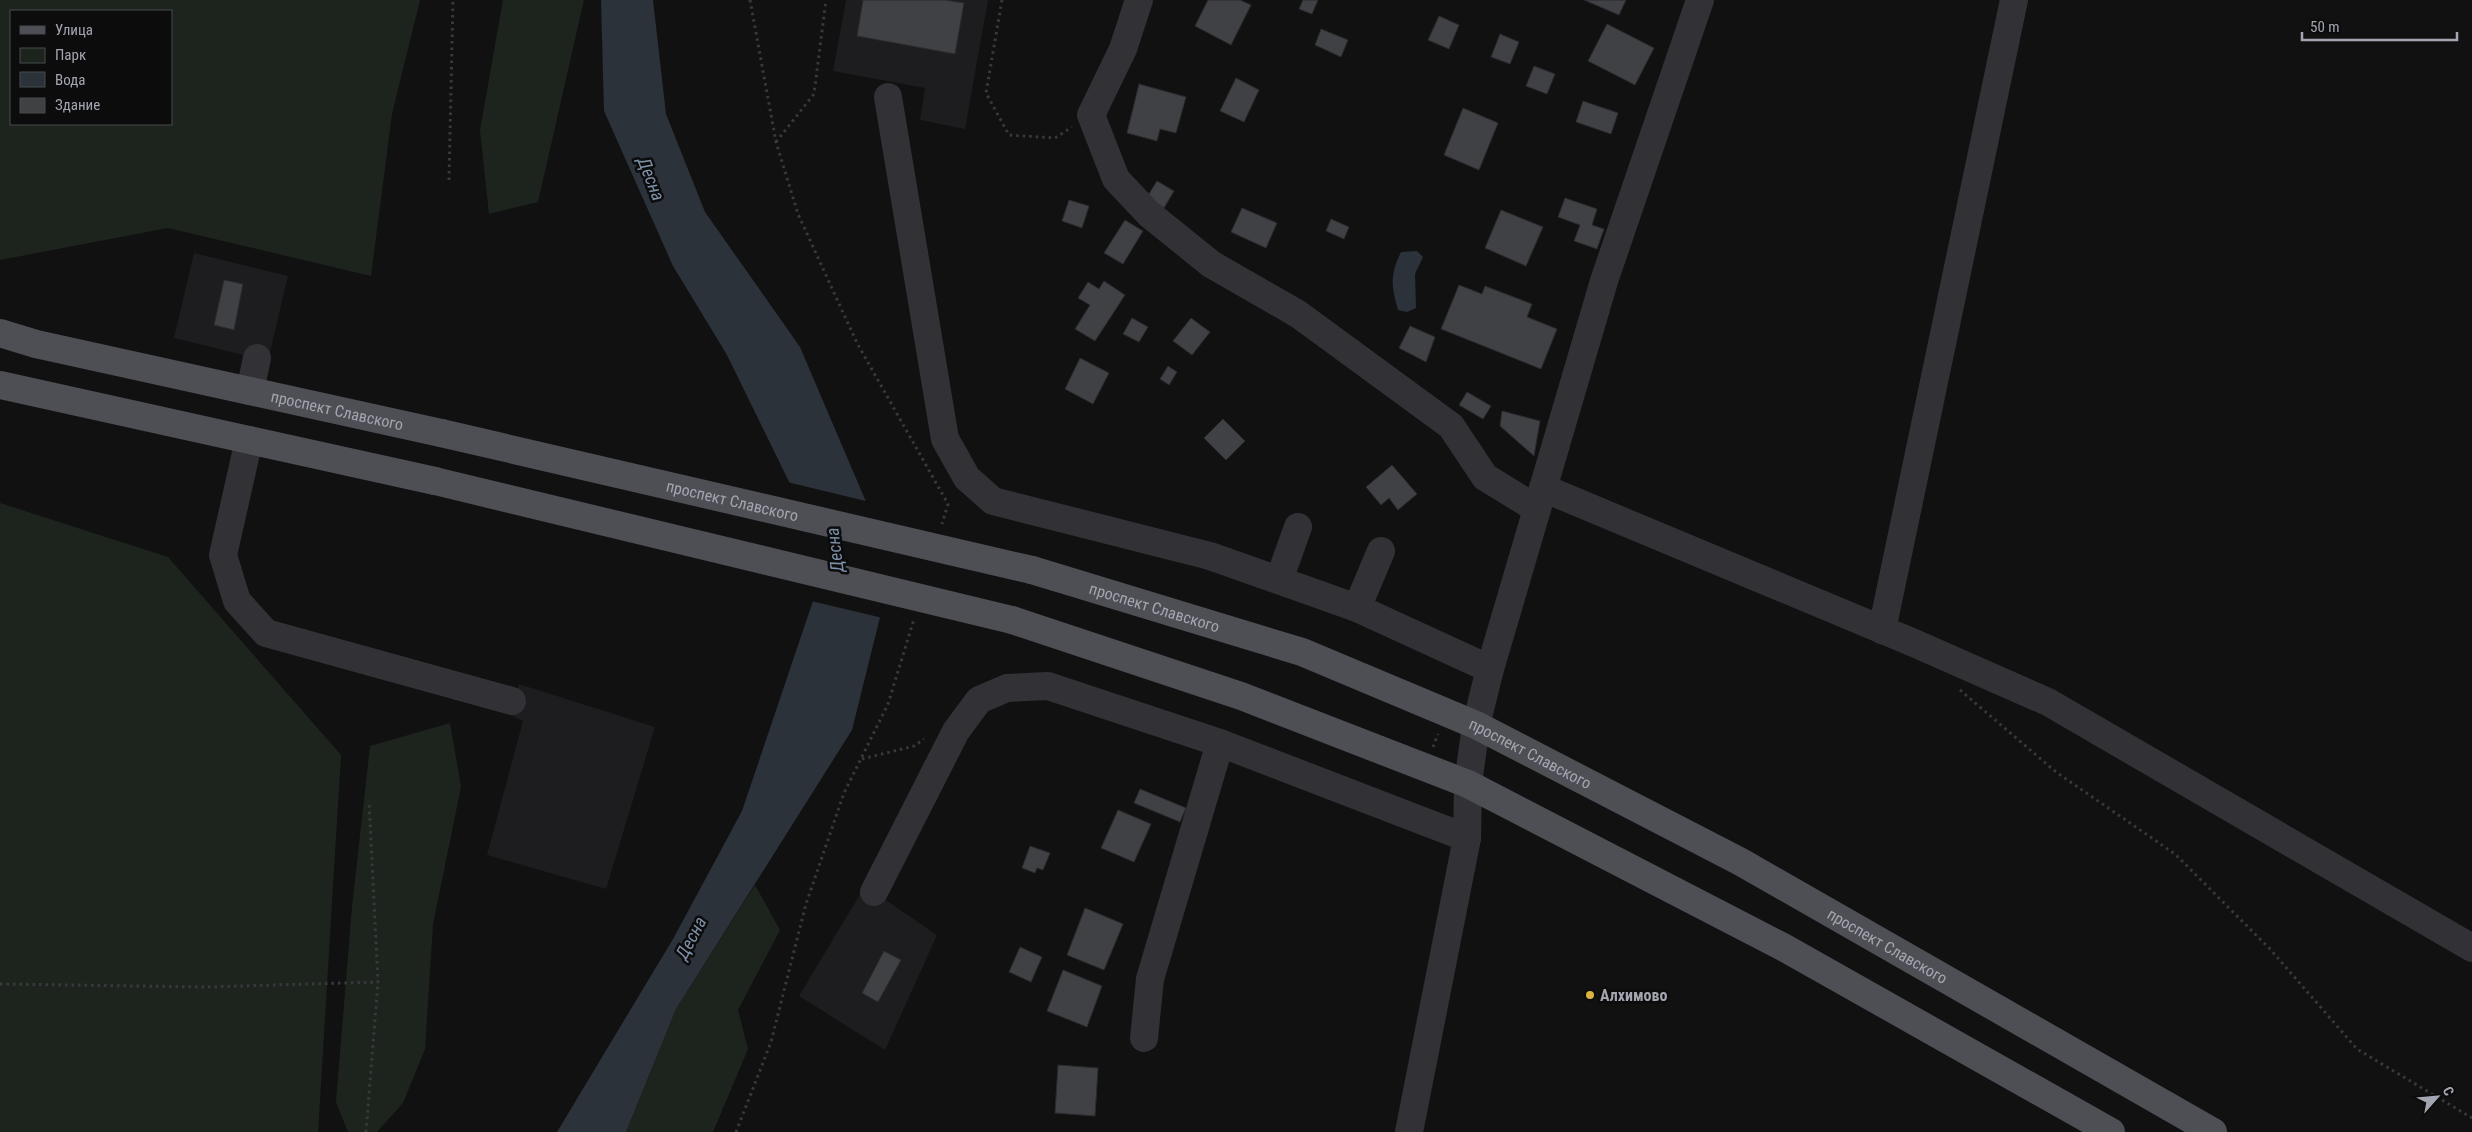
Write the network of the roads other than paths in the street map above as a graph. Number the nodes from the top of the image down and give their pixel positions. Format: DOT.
graph roads {
  1 [pos="1139,0"];
  2 [pos="1700,0"];
  3 [pos="2014,0"];
  4 [pos="888,97"];
  5 [pos="0,334"];
  6 [pos="257,358"];
  7 [pos="0,385"];
  8 [pos="250,391"];
  9 [pos="249,440"];
  10 [pos="1540,499"];
  11 [pos="1298,527"];
  12 [pos="1381,551"];
  13 [pos="1279,580"];
  14 [pos="1357,608"];
  15 [pos="1882,630"];
  16 [pos="1490,669"];
  17 [pos="512,701"];
  18 [pos="1476,725"];
  19 [pos="1220,743"];
  20 [pos="1468,784"];
  21 [pos="1467,838"];
  22 [pos="874,892"];
  23 [pos="2472,948"];
  24 [pos="1144,1038"];
  25 [pos="1409,1132"];
  26 [pos="2111,1132"];
  27 [pos="2213,1132"];
  1 -- 10 [label="street"];
  2 -- 10 [label="street"];
  3 -- 15 [label="street"];
  4 -- 13 [label="street"];
  5 -- 8 [label="main road, проспект Славского"];
  6 -- 8 [label="street"];
  7 -- 9 [label="main road"];
  8 -- 18 [label="main road, проспект Славского, bridge"];
  9 -- 17 [label="street"];
  9 -- 20 [label="main road, bridge"];
  10 -- 15 [label="street"];
  10 -- 16 [label="street"];
  11 -- 13 [label="street"];
  12 -- 14 [label="street"];
  13 -- 14 [label="street"];
  14 -- 16 [label="street"];
  15 -- 23 [label="street"];
  16 -- 18 [label="street"];
  18 -- 20 [label="street"];
  18 -- 27 [label="main road, проспект Славского"];
  19 -- 21 [label="street"];
  19 -- 22 [label="street"];
  19 -- 24 [label="street"];
  20 -- 21 [label="street"];
  20 -- 26 [label="main road"];
  21 -- 25 [label="street"];
}
